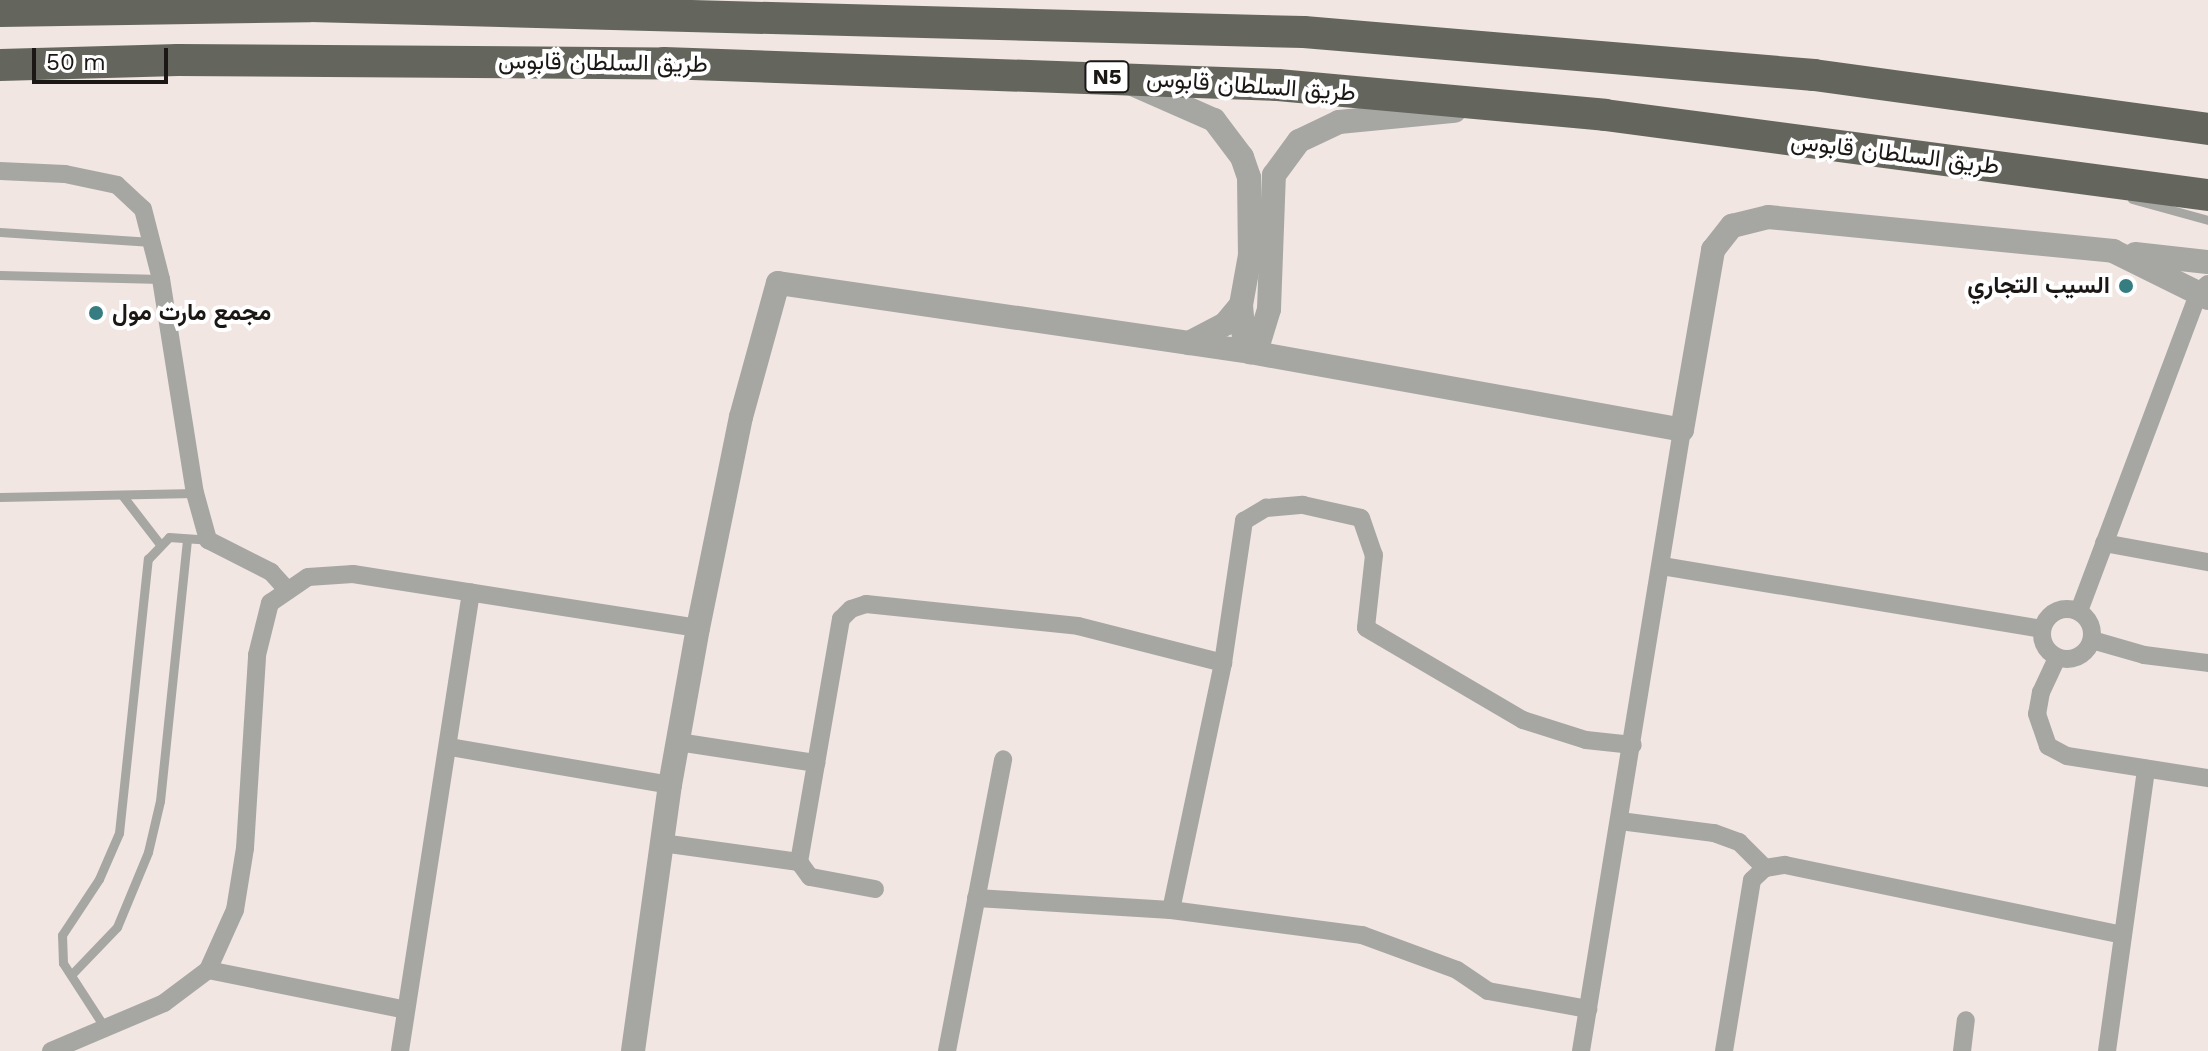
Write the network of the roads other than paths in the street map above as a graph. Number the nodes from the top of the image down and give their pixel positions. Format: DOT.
graph roads {
  1 [pos="396,0"];
  2 [pos="310,6"];
  3 [pos="0,11"];
  4 [pos="0,65"];
  5 [pos="1121,77"];
  6 [pos="1993,99"];
  7 [pos="1484,104"];
  8 [pos="2208,115"];
  9 [pos="2208,129"];
  10 [pos="0,171"];
  11 [pos="2068,177"];
  12 [pos="2208,195"];
  13 [pos="2208,220"];
  14 [pos="0,232"];
  15 [pos="153,242"];
  16 [pos="2113,251"];
  17 [pos="2208,262"];
  18 [pos="0,275"];
  19 [pos="161,279"];
  20 [pos="2205,292"];
  21 [pos="1241,305"];
  22 [pos="1269,309"];
  23 [pos="1189,343"];
  24 [pos="1250,352"];
  25 [pos="1304,362"];
  26 [pos="1682,430"];
  27 [pos="195,493"];
  28 [pos="122,495"];
  29 [pos="0,497"];
  30 [pos="187,539"];
  31 [pos="208,540"];
  32 [pos="159,543"];
  33 [pos="2104,543"];
  34 [pos="2208,562"];
  35 [pos="1662,566"];
  36 [pos="288,591"];
  37 [pos="471,592"];
  38 [pos="2079,611"];
  39 [pos="698,628"];
  40 [pos="2042,629"];
  41 [pos="2092,640"];
  42 [pos="2057,658"];
  43 [pos="1223,663"];
  44 [pos="2208,663"];
  45 [pos="678,742"];
  46 [pos="1633,745"];
  47 [pos="450,747"];
  48 [pos="1003,759"];
  49 [pos="816,763"];
  50 [pos="2146,769"];
  51 [pos="2208,778"];
  52 [pos="670,785"];
  53 [pos="1620,821"];
  54 [pos="662,843"];
  55 [pos="799,862"];
  56 [pos="1765,868"];
  57 [pos="875,889"];
  58 [pos="976,898"];
  59 [pos="1171,910"];
  60 [pos="2123,935"];
  61 [pos="208,970"];
  62 [pos="71,975"];
  63 [pos="1588,1009"];
  64 [pos="406,1010"];
  65 [pos="1966,1020"];
  66 [pos="105,1028"];
  67 [pos="51,1051"];
  68 [pos="400,1051"];
  69 [pos="633,1051"];
  70 [pos="947,1051"];
  71 [pos="1581,1051"];
  72 [pos="1724,1051"];
  73 [pos="1962,1051"];
  74 [pos="2107,1051"];
  1 -- 2 [label="highway"];
  2 -- 3 [label="highway, طريق السلطان قابوس / N5"];
  2 -- 6 [label="highway, طريق السلطان قابوس / N5"];
  4 -- 5 [label="highway, طريق السلطان قابوس / N5"];
  5 -- 7 [label="highway, طريق السلطان قابوس / N5"];
  5 -- 21 [label="street"];
  6 -- 8 [label="street"];
  6 -- 9 [label="highway, طريق السلطان قابوس / N5"];
  7 -- 11 [label="highway, طريق السلطان قابوس / N5"];
  7 -- 22 [label="street"];
  10 -- 15 [label="street"];
  11 -- 12 [label="highway, طريق السلطان قابوس / N5"];
  11 -- 13 [label="lane"];
  14 -- 15 [label="lane"];
  15 -- 19 [label="street"];
  16 -- 17 [label="street"];
  16 -- 20 [label="street"];
  16 -- 26 [label="street"];
  18 -- 19 [label="lane"];
  19 -- 27 [label="street"];
  20 -- 33 [label="street"];
  21 -- 23 [label="street"];
  21 -- 24 [label="street"];
  22 -- 24 [label="street"];
  22 -- 25 [label="street"];
  23 -- 24 [label="street"];
  23 -- 39 [label="street"];
  24 -- 25 [label="street"];
  25 -- 26 [label="street"];
  26 -- 35 [label="street"];
  27 -- 28 [label="lane"];
  27 -- 31 [label="street"];
  28 -- 29 [label="lane"];
  28 -- 32 [label="lane"];
  30 -- 31 [label="lane"];
  30 -- 32 [label="lane"];
  30 -- 62 [label="lane"];
  31 -- 36 [label="street"];
  32 -- 62 [label="lane"];
  33 -- 34 [label="street"];
  33 -- 38 [label="street"];
  35 -- 40 [label="street"];
  35 -- 46 [label="street"];
  36 -- 37 [label="street"];
  36 -- 61 [label="street"];
  37 -- 39 [label="street"];
  37 -- 47 [label="street"];
  38 -- 40 [label="street"];
  38 -- 41 [label="street"];
  39 -- 45 [label="street"];
  40 -- 42 [label="street"];
  41 -- 42 [label="street"];
  41 -- 44 [label="street"];
  42 -- 50 [label="street"];
  43 -- 46 [label="street"];
  43 -- 49 [label="street"];
  43 -- 59 [label="street"];
  45 -- 49 [label="street"];
  45 -- 52 [label="street"];
  46 -- 53 [label="street"];
  47 -- 52 [label="street"];
  47 -- 64 [label="street"];
  48 -- 58 [label="street"];
  49 -- 55 [label="street"];
  50 -- 51 [label="street"];
  50 -- 60 [label="street"];
  52 -- 54 [label="street"];
  53 -- 56 [label="street"];
  53 -- 63 [label="street"];
  54 -- 55 [label="street"];
  54 -- 69 [label="street"];
  55 -- 57 [label="street"];
  56 -- 60 [label="street"];
  56 -- 72 [label="street"];
  58 -- 59 [label="street"];
  58 -- 70 [label="street"];
  59 -- 63 [label="street"];
  60 -- 74 [label="street"];
  61 -- 64 [label="street"];
  61 -- 66 [label="street"];
  62 -- 66 [label="lane"];
  63 -- 71 [label="street"];
  64 -- 68 [label="street"];
  65 -- 73 [label="street"];
  66 -- 67 [label="street"];
}
